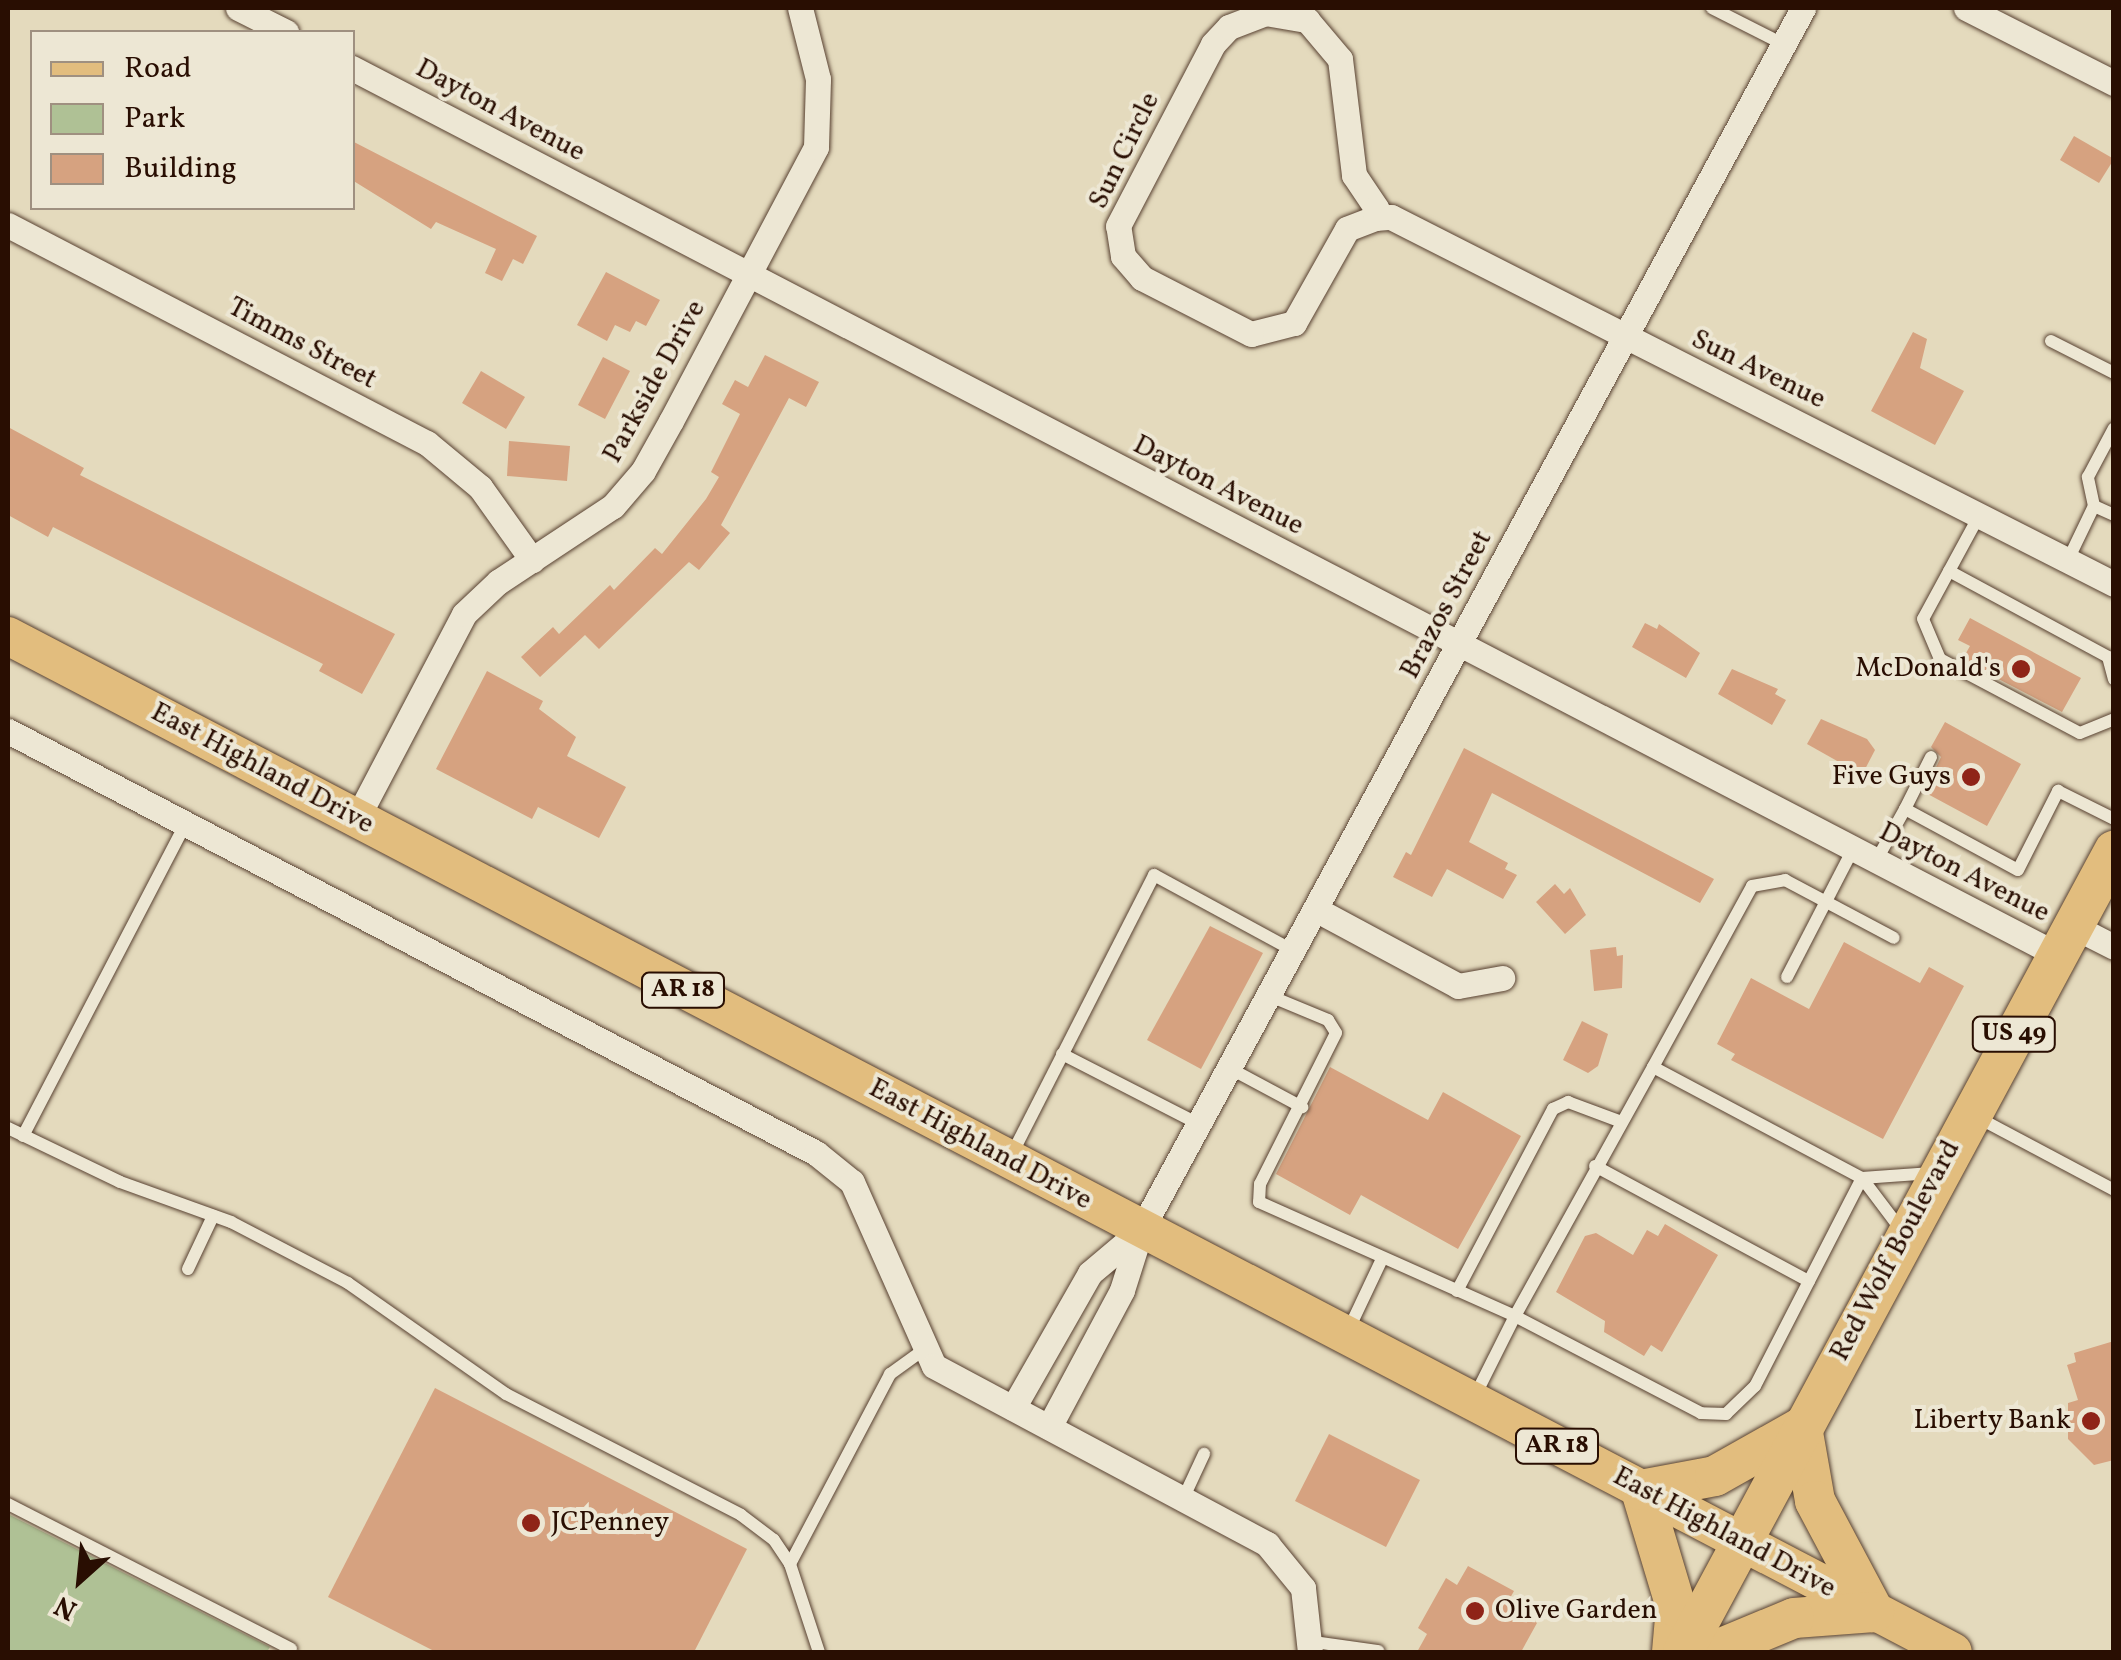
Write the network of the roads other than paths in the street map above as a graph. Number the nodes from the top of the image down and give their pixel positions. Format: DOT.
graph roads {
  1 [pos="238,8"];
  2 [pos="800,8"];
  3 [pos="1712,8"];
  4 [pos="1803,8"];
  5 [pos="1966,8"];
  6 [pos="282,30"];
  7 [pos="1783,44"];
  8 [pos="355,70"];
  9 [pos="2114,83"];
  10 [pos="1375,218"];
  11 [pos="8,225"];
  12 [pos="748,275"];
  13 [pos="1624,337"];
  14 [pos="2051,341"];
  15 [pos="2114,373"];
  16 [pos="2114,428"];
  17 [pos="2094,506"];
  18 [pos="1980,514"];
  19 [pos="2114,516"];
  20 [pos="532,560"];
  21 [pos="2068,560"];
  22 [pos="1950,571"];
  23 [pos="2114,584"];
  24 [pos="8,636"];
  25 [pos="1459,645"];
  26 [pos="2114,679"];
  27 [pos="2114,718"];
  28 [pos="8,731"];
  29 [pos="1931,757"];
  30 [pos="1904,809"];
  31 [pos="357,818"];
  32 [pos="2114,818"];
  33 [pos="187,820"];
  34 [pos="2114,851"];
  35 [pos="1864,855"];
  36 [pos="1826,902"];
  37 [pos="1316,910"];
  38 [pos="1894,938"];
  39 [pos="2065,940"];
  40 [pos="2114,947"];
  41 [pos="1294,951"];
  42 [pos="1786,977"];
  43 [pos="1502,978"];
  44 [pos="1270,996"];
  45 [pos="1062,1054"];
  46 [pos="1653,1067"];
  47 [pos="1231,1069"];
  48 [pos="1302,1106"];
  49 [pos="1971,1114"];
  50 [pos="1620,1121"];
  51 [pos="1201,1125"];
  52 [pos="8,1128"];
  53 [pos="24,1136"];
  54 [pos="1008,1161"];
  55 [pos="1596,1166"];
  56 [pos="1939,1172"];
  57 [pos="1862,1178"];
  58 [pos="2114,1190"];
  59 [pos="213,1216"];
  60 [pos="1140,1230"];
  61 [pos="1905,1235"];
  62 [pos="1382,1258"];
  63 [pos="188,1269"];
  64 [pos="1809,1281"];
  65 [pos="1457,1291"];
  66 [pos="1515,1316"];
  67 [pos="1346,1336"];
  68 [pos="926,1348"];
  69 [pos="1472,1402"];
  70 [pos="1013,1408"];
  71 [pos="1802,1426"];
  72 [pos="1049,1427"];
  73 [pos="1204,1454"];
  74 [pos="1642,1490"];
  75 [pos="1183,1499"];
  76 [pos="8,1504"];
  77 [pos="1742,1542"];
  78 [pos="790,1564"];
  79 [pos="1874,1612"];
  80 [pos="1312,1647"];
  81 [pos="291,1649"];
  82 [pos="1378,1651"];
  83 [pos="819,1652"];
  84 [pos="1672,1652"];
  85 [pos="1683,1652"];
  86 [pos="1712,1652"];
  87 [pos="1953,1652"];
  1 -- 6 [label="street"];
  2 -- 12 [label="street, Parkside Drive"];
  3 -- 7 [label="lane"];
  4 -- 7 [label="street, Brazos Street"];
  5 -- 9 [label="street"];
  7 -- 13 [label="street, Brazos Street"];
  8 -- 12 [label="street, Dayton Avenue"];
  10 -- 10 [label="street, Sun Circle"];
  10 -- 13 [label="street, Sun Avenue"];
  11 -- 20 [label="street, Timms Street"];
  12 -- 20 [label="street, Parkside Drive"];
  12 -- 25 [label="street, Dayton Avenue"];
  13 -- 18 [label="street, Sun Avenue"];
  13 -- 25 [label="street, Brazos Street"];
  14 -- 15 [label="lane"];
  16 -- 17 [label="lane"];
  17 -- 19 [label="lane"];
  17 -- 21 [label="lane"];
  18 -- 21 [label="street, Sun Avenue"];
  18 -- 22 [label="lane"];
  20 -- 31 [label="street, Parkside Drive"];
  21 -- 23 [label="street, Sun Avenue"];
  22 -- 26 [label="lane"];
  22 -- 27 [label="lane"];
  24 -- 31 [label="main road, East Highland Drive / AR 18"];
  25 -- 35 [label="street, Dayton Avenue"];
  25 -- 37 [label="street, Brazos Street"];
  28 -- 33 [label="street"];
  29 -- 30 [label="lane"];
  30 -- 32 [label="lane"];
  30 -- 35 [label="lane"];
  31 -- 54 [label="main road, East Highland Drive / AR 18"];
  33 -- 53 [label="lane"];
  33 -- 68 [label="street"];
  34 -- 39 [label="highway, Red Wolf Boulevard / US 49"];
  35 -- 36 [label="lane"];
  35 -- 39 [label="street, Dayton Avenue"];
  36 -- 38 [label="lane"];
  36 -- 42 [label="lane"];
  36 -- 46 [label="lane"];
  37 -- 41 [label="street, Brazos Street"];
  37 -- 43 [label="street"];
  39 -- 40 [label="street, Dayton Avenue"];
  39 -- 49 [label="highway, Red Wolf Boulevard / US 49"];
  41 -- 44 [label="street, Brazos Street"];
  41 -- 45 [label="lane"];
  44 -- 47 [label="street, Brazos Street"];
  44 -- 48 [label="lane"];
  45 -- 51 [label="lane"];
  45 -- 54 [label="lane"];
  46 -- 50 [label="lane"];
  46 -- 57 [label="lane"];
  47 -- 48 [label="lane"];
  47 -- 51 [label="street, Brazos Street"];
  48 -- 62 [label="lane"];
  49 -- 56 [label="highway, Red Wolf Boulevard / US 49"];
  49 -- 58 [label="lane"];
  50 -- 55 [label="lane"];
  50 -- 65 [label="lane"];
  51 -- 60 [label="street, Brazos Street"];
  52 -- 53 [label="lane"];
  53 -- 59 [label="lane"];
  54 -- 60 [label="main road, East Highland Drive / AR 18"];
  55 -- 64 [label="lane"];
  55 -- 66 [label="lane"];
  56 -- 57 [label="lane"];
  56 -- 61 [label="highway, Red Wolf Boulevard / US 49"];
  57 -- 61 [label="lane"];
  57 -- 64 [label="lane"];
  59 -- 63 [label="lane"];
  59 -- 78 [label="lane"];
  60 -- 67 [label="main road, East Highland Drive / AR 18"];
  60 -- 70 [label="street"];
  60 -- 72 [label="street"];
  61 -- 71 [label="highway, Red Wolf Boulevard / US 49"];
  62 -- 65 [label="lane"];
  62 -- 67 [label="lane"];
  64 -- 66 [label="lane"];
  65 -- 66 [label="lane"];
  66 -- 69 [label="lane"];
  67 -- 69 [label="main road, East Highland Drive / AR 18"];
  68 -- 70 [label="street"];
  68 -- 78 [label="lane"];
  69 -- 74 [label="main road, East Highland Drive / AR 18"];
  70 -- 72 [label="street"];
  71 -- 74 [label="highway"];
  71 -- 77 [label="highway, Red Wolf Boulevard / US 49"];
  71 -- 79 [label="highway"];
  72 -- 75 [label="street"];
  73 -- 75 [label="lane"];
  74 -- 77 [label="main road, East Highland Drive / AR 18"];
  74 -- 84 [label="highway"];
  75 -- 80 [label="street"];
  76 -- 81 [label="lane"];
  77 -- 79 [label="main road, East Highland Drive / AR 18"];
  77 -- 85 [label="highway, Red Wolf Boulevard / US 49"];
  78 -- 83 [label="lane"];
  79 -- 86 [label="highway"];
  79 -- 87 [label="main road, East Highland Drive / AR 18"];
  80 -- 82 [label="lane"];
}
